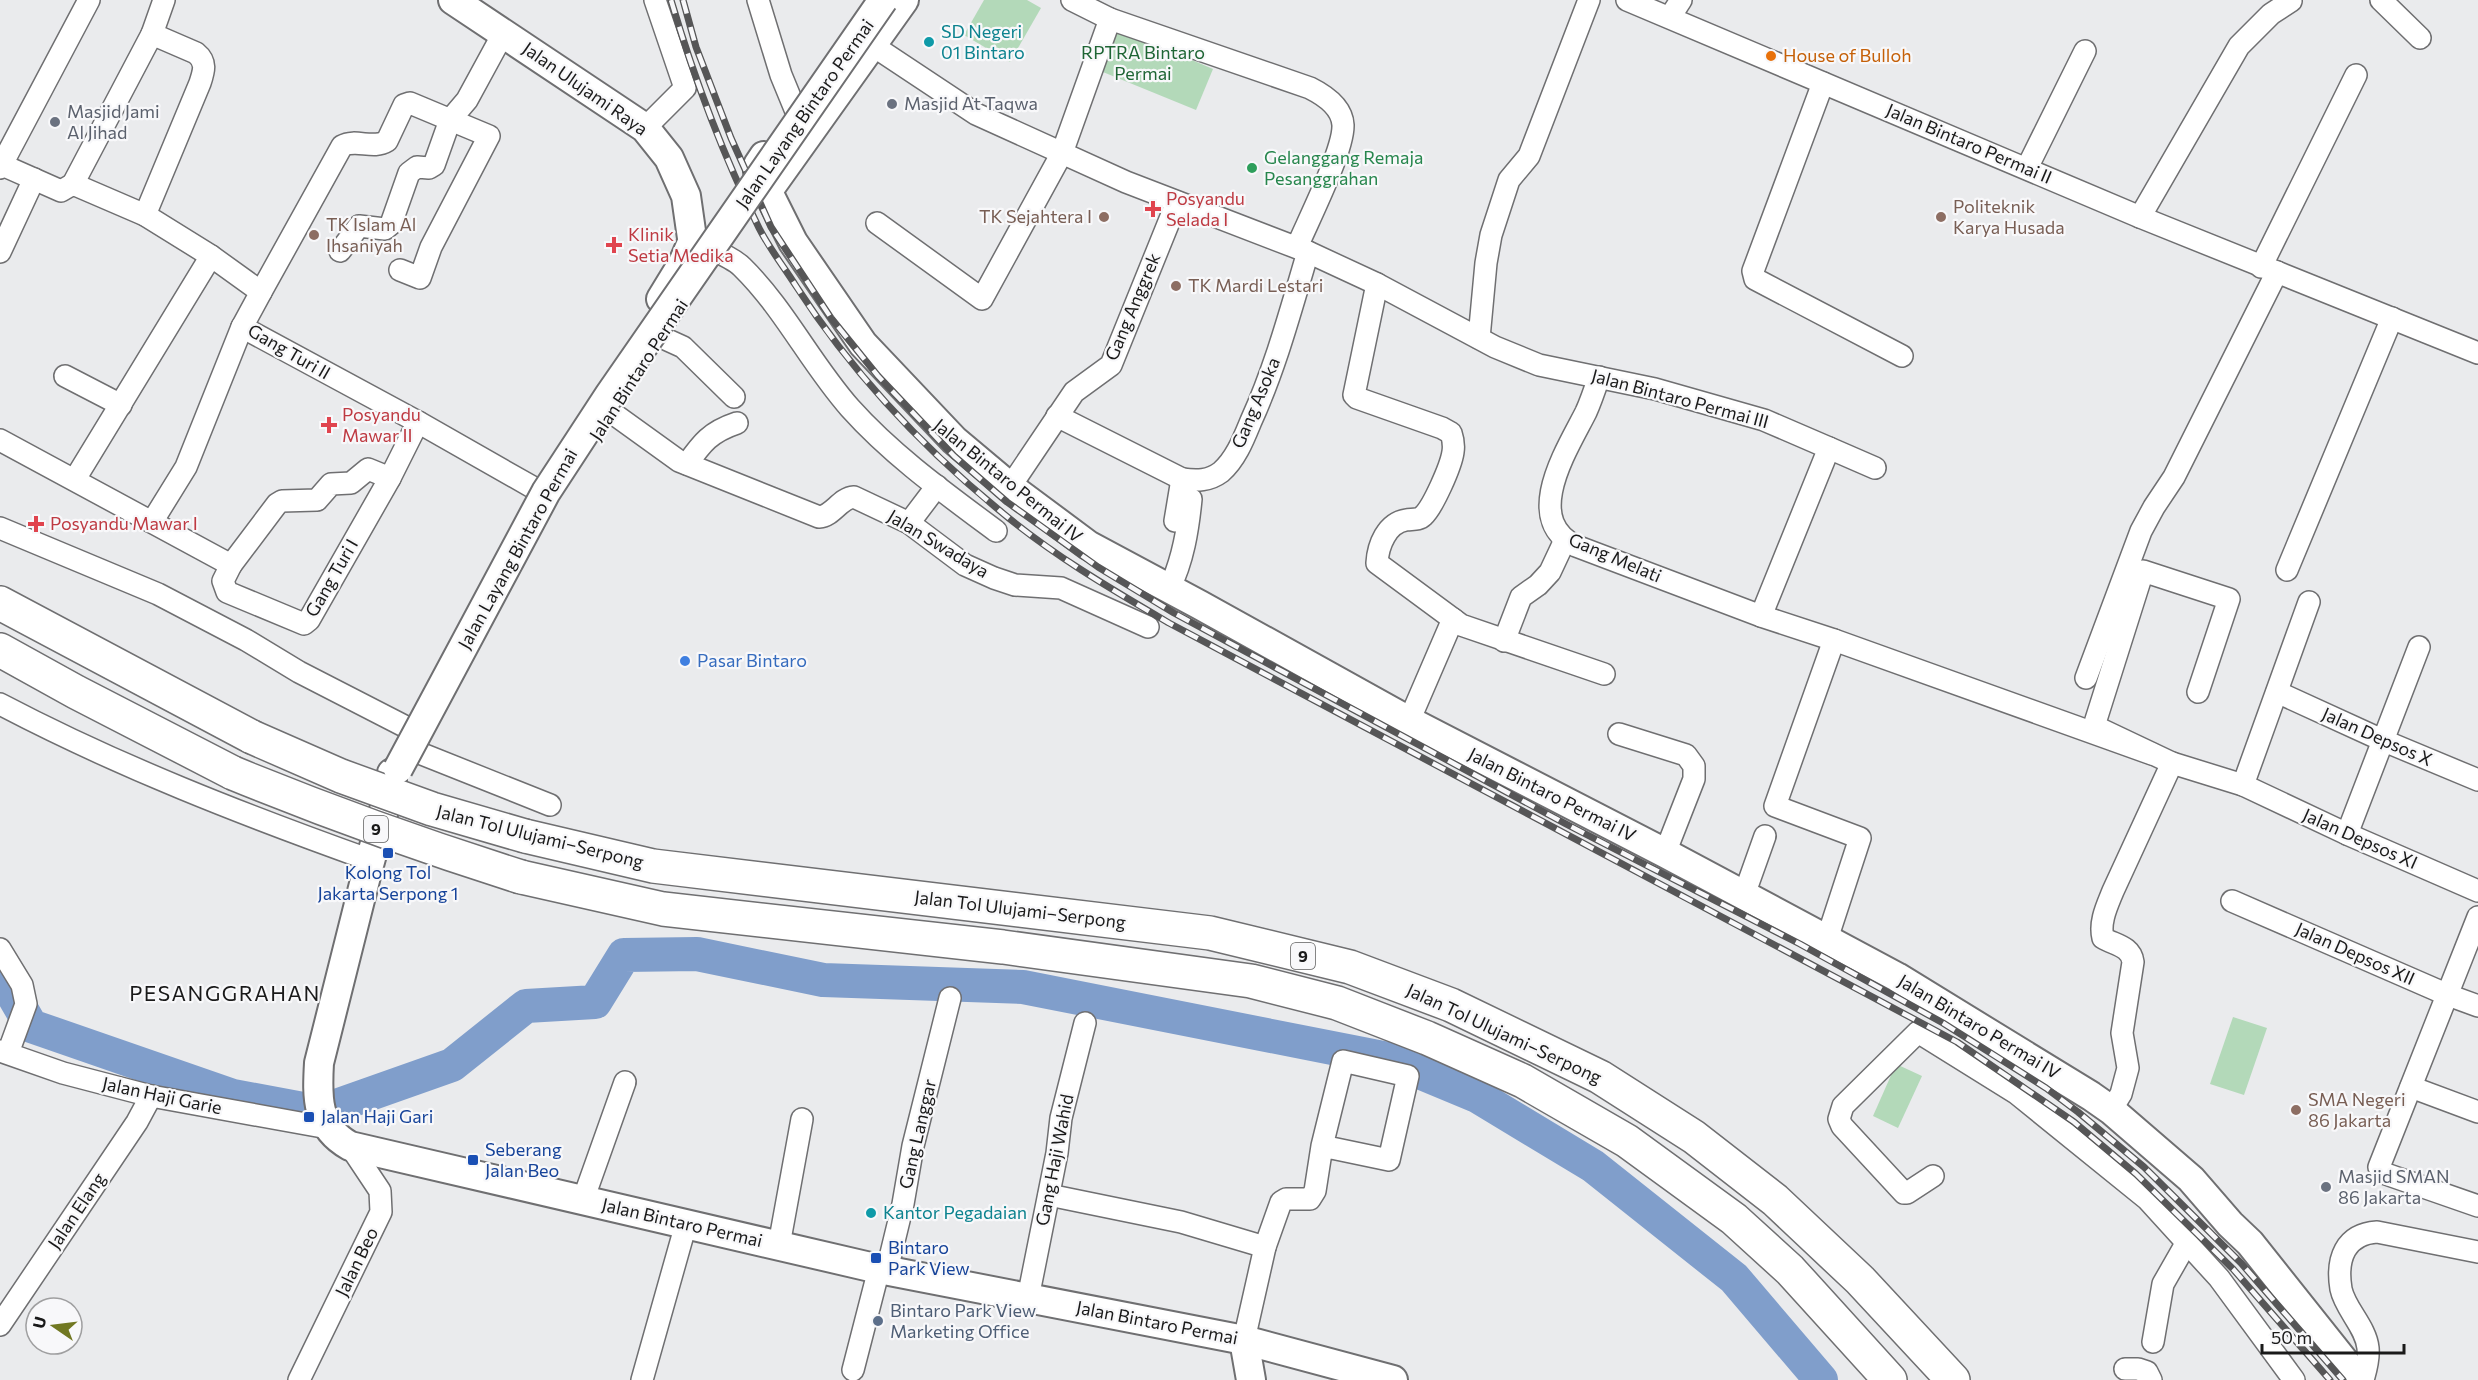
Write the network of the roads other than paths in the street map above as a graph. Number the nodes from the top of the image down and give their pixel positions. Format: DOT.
graph roads {
  1 [pos="164,0"];
  2 [pos="453,0"];
  3 [pos="655,0"];
  4 [pos="758,0"];
  5 [pos="869,0"];
  6 [pos="883,0"];
  7 [pos="904,0"];
  8 [pos="1072,0"];
  9 [pos="1589,0"];
  10 [pos="1627,0"];
  11 [pos="2381,0"];
  12 [pos="2291,1"];
  13 [pos="80,3"];
  14 [pos="1675,9"];
  15 [pos="1110,20"];
  16 [pos="504,32"];
  17 [pos="152,34"];
  18 [pos="2420,38"];
  19 [pos="879,49"];
  20 [pos="2085,51"];
  21 [pos="2356,75"];
  22 [pos="832,78"];
  23 [pos="1823,83"];
  24 [pos="795,109"];
  25 [pos="450,120"];
  26 [pos="645,128"];
  27 [pos="1062,153"];
  28 [pos="1,166"];
  29 [pos="2027,168"];
  30 [pos="34,179"];
  31 [pos="73,184"];
  32 [pos="767,192"];
  33 [pos="1177,202"];
  34 [pos="146,215"];
  35 [pos="2140,217"];
  36 [pos="878,223"];
  37 [pos="1302,249"];
  38 [pos="340,250"];
  39 [pos="0,252"];
  40 [pos="695,254"];
  41 [pos="211,256"];
  42 [pos="2269,269"];
  43 [pos="400,270"];
  44 [pos="1377,284"];
  45 [pos="261,292"];
  46 [pos="2392,318"];
  47 [pos="658,322"];
  48 [pos="242,327"];
  49 [pos="1479,338"];
  50 [pos="2478,353"];
  51 [pos="1902,356"];
  52 [pos="65,376"];
  53 [pos="1599,377"];
  54 [pos="734,397"];
  55 [pos="120,405"];
  56 [pos="611,412"];
  57 [pos="1057,416"];
  58 [pos="418,422"];
  59 [pos="736,423"];
  60 [pos="0,440"];
  61 [pos="1829,448"];
  62 [pos="687,464"];
  63 [pos="1875,468"];
  64 [pos="390,477"];
  65 [pos="75,479"];
  66 [pos="1188,480"];
  67 [pos="937,486"];
  68 [pos="534,488"];
  69 [pos="1010,488"];
  70 [pos="1175,521"];
  71 [pos="152,522"];
  72 [pos="909,523"];
  73 [pos="0,528"];
  74 [pos="996,531"];
  75 [pos="1565,540"];
  76 [pos="231,565"];
  77 [pos="2287,570"];
  78 [pos="1169,588"];
  79 [pos="2309,602"];
  80 [pos="0,603"];
  81 [pos="1761,615"];
  82 [pos="1453,619"];
  83 [pos="1148,627"];
  84 [pos="1834,640"];
  85 [pos="1504,641"];
  86 [pos="2419,647"];
  87 [pos="0,650"];
  88 [pos="1604,674"];
  89 [pos="2086,678"];
  90 [pos="2198,692"];
  91 [pos="2277,692"];
  92 [pos="0,704"];
  93 [pos="1409,722"];
  94 [pos="1619,734"];
  95 [pos="2382,740"];
  96 [pos="2152,754"];
  97 [pos="404,757"];
  98 [pos="2172,763"];
  99 [pos="2478,780"];
  100 [pos="2243,785"];
  101 [pos="550,805"];
  102 [pos="2347,834"];
  103 [pos="1765,836"];
  104 [pos="1665,853"];
  105 [pos="370,860"];
  106 [pos="2478,891"];
  107 [pos="1744,895"];
  108 [pos="2232,901"];
  109 [pos="2478,917"];
  110 [pos="1827,939"];
  111 [pos="0,949"];
  112 [pos="2448,995"];
  113 [pos="950,998"];
  114 [pos="2478,1006"];
  115 [pos="1085,1023"];
  116 [pos="8,1047"];
  117 [pos="625,1082"];
  118 [pos="2411,1087"];
  119 [pos="152,1096"];
  120 [pos="2111,1110"];
  121 [pos="2478,1112"];
  122 [pos="322,1114"];
  123 [pos="802,1119"];
  124 [pos="350,1146"];
  125 [pos="1322,1146"];
  126 [pos="1933,1176"];
  127 [pos="1049,1195"];
  128 [pos="583,1200"];
  129 [pos="2478,1206"];
  130 [pos="686,1224"];
  131 [pos="2187,1242"];
  132 [pos="779,1245"];
  133 [pos="1265,1247"];
  134 [pos="2478,1252"];
  135 [pos="883,1269"];
  136 [pos="1028,1298"];
  137 [pos="0,1325"];
  138 [pos="1244,1340"];
  139 [pos="2153,1342"];
  140 [pos="853,1370"];
  141 [pos="2126,1370"];
  142 [pos="299,1380"];
  143 [pos="642,1380"];
  144 [pos="1251,1380"];
  145 [pos="1393,1380"];
  146 [pos="1890,1380"];
  147 [pos="1953,1380"];
  148 [pos="2151,1380"];
  149 [pos="2294,1380"];
  150 [pos="2359,1380"];
  151 [pos="2363,1380"];
  1 -- 17 [label="street"];
  2 -- 16 [label="street, Jalan Ulujami Raya"];
  3 -- 26 [label="street"];
  4 -- 24 [label="street"];
  5 -- 22 [label="street"];
  6 -- 97 [label="street, Jalan Layang Bintaro Permai, bridge"];
  7 -- 19 [label="street"];
  8 -- 15 [label="street"];
  9 -- 49 [label="street"];
  10 -- 14 [label="street, Jalan Bintaro Permai II"];
  11 -- 18 [label="street"];
  12 -- 35 [label="street"];
  13 -- 28 [label="street"];
  14 -- 23 [label="street, Jalan Bintaro Permai II"];
  15 -- 27 [label="street"];
  15 -- 37 [label="street"];
  16 -- 25 [label="street"];
  16 -- 26 [label="street, Jalan Ulujami Raya"];
  17 -- 31 [label="street"];
  17 -- 34 [label="street"];
  19 -- 22 [label="street"];
  19 -- 27 [label="street, Jalan Bintaro Permai III"];
  20 -- 29 [label="street"];
  21 -- 42 [label="street"];
  22 -- 24 [label="street"];
  22 -- 32 [label="street"];
  23 -- 29 [label="street, Jalan Bintaro Permai II"];
  23 -- 51 [label="street"];
  24 -- 32 [label="street"];
  25 -- 38 [label="street"];
  25 -- 43 [label="street"];
  25 -- 45 [label="street, Gang Turi II"];
  26 -- 40 [label="street, Jalan Ulujami Raya"];
  27 -- 33 [label="street, Jalan Bintaro Permai III"];
  27 -- 36 [label="street"];
  28 -- 30 [label="street"];
  29 -- 35 [label="street, Jalan Bintaro Permai II"];
  30 -- 31 [label="street"];
  30 -- 39 [label="street"];
  31 -- 34 [label="street"];
  32 -- 69 [label="street, Jalan Bintaro Permai IV"];
  33 -- 37 [label="street, Jalan Bintaro Permai III"];
  33 -- 57 [label="street, Gang Anggrek"];
  34 -- 41 [label="street"];
  35 -- 42 [label="street, Jalan Bintaro Permai II"];
  37 -- 44 [label="street, Jalan Bintaro Permai III"];
  37 -- 66 [label="street, Gang Asoka"];
  40 -- 47 [label="street, Jalan Bintaro Permai"];
  40 -- 67 [label="street"];
  41 -- 45 [label="street"];
  41 -- 55 [label="street"];
  42 -- 46 [label="street, Jalan Bintaro Permai II"];
  42 -- 89 [label="street"];
  44 -- 49 [label="street, Jalan Bintaro Permai III"];
  44 -- 82 [label="street"];
  45 -- 48 [label="street, Gang Turi II"];
  46 -- 50 [label="street, Jalan Bintaro Permai II"];
  46 -- 77 [label="street"];
  47 -- 54 [label="street"];
  47 -- 56 [label="street, Jalan Bintaro Permai"];
  47 -- 68 [label="street, Jalan Bintaro Permai"];
  48 -- 58 [label="street, Gang Turi II"];
  48 -- 71 [label="street"];
  49 -- 53 [label="street, Jalan Bintaro Permai III"];
  52 -- 55 [label="street"];
  53 -- 61 [label="street, Jalan Bintaro Permai III"];
  53 -- 75 [label="street, Gang Melati"];
  55 -- 65 [label="street"];
  56 -- 62 [label="street, Jalan Swadaya"];
  56 -- 97 [label="street, Jalan Bintaro Permai"];
  57 -- 66 [label="street"];
  57 -- 69 [label="street, Gang Anggrek"];
  58 -- 64 [label="street, Gang Turi I"];
  58 -- 68 [label="street, Gang Turi II"];
  59 -- 62 [label="street"];
  60 -- 65 [label="street"];
  61 -- 63 [label="street, Jalan Bintaro Permai III"];
  61 -- 81 [label="street"];
  62 -- 72 [label="street, Jalan Swadaya"];
  64 -- 76 [label="street"];
  64 -- 76 [label="street, Gang Turi I"];
  65 -- 71 [label="street"];
  66 -- 70 [label="street"];
  66 -- 78 [label="street"];
  67 -- 72 [label="street"];
  67 -- 74 [label="street"];
  68 -- 97 [label="street, Jalan Bintaro Permai"];
  69 -- 78 [label="street, Jalan Bintaro Permai IV"];
  71 -- 76 [label="street"];
  72 -- 83 [label="street, Jalan Swadaya"];
  73 -- 97 [label="street"];
  75 -- 81 [label="street, Gang Melati"];
  75 -- 85 [label="street"];
  78 -- 93 [label="street, Jalan Bintaro Permai IV"];
  79 -- 91 [label="street"];
  80 -- 147 [label="highway, Jalan Tol Ulujami–Serpong / 9, bridge"];
  81 -- 84 [label="street"];
  82 -- 85 [label="street"];
  82 -- 93 [label="street"];
  84 -- 96 [label="street"];
  84 -- 110 [label="street"];
  85 -- 88 [label="street"];
  86 -- 95 [label="street"];
  87 -- 146 [label="highway, Jalan Tol Ulujami–Serpong / 9, bridge"];
  90 -- 96 [label="street"];
  91 -- 95 [label="street, Jalan Depsos X"];
  91 -- 100 [label="street"];
  92 -- 105 [label="street"];
  93 -- 104 [label="street, Jalan Bintaro Permai IV"];
  94 -- 104 [label="street"];
  95 -- 99 [label="street, Jalan Depsos X"];
  95 -- 102 [label="street"];
  96 -- 98 [label="street, Jalan Depsos XI"];
  97 -- 101 [label="street"];
  97 -- 105 [label="street, Jalan Bintaro Permai"];
  98 -- 100 [label="street, Jalan Depsos XI"];
  98 -- 120 [label="street"];
  100 -- 102 [label="street, Jalan Depsos XI"];
  102 -- 106 [label="street, Jalan Depsos XI"];
  103 -- 107 [label="street"];
  104 -- 107 [label="street, Jalan Bintaro Permai IV"];
  105 -- 122 [label="street, Jalan Bintaro Permai"];
  107 -- 110 [label="street, Jalan Bintaro Permai IV"];
  108 -- 112 [label="street, Jalan Depsos XII"];
  109 -- 112 [label="street"];
  110 -- 120 [label="street, Jalan Bintaro Permai IV"];
  111 -- 116 [label="street"];
  112 -- 114 [label="street, Jalan Depsos XII"];
  112 -- 118 [label="street"];
  113 -- 135 [label="street, Gang Langgar"];
  115 -- 127 [label="street, Gang Haji Wahid"];
  116 -- 119 [label="street, Jalan Haji Garie"];
  117 -- 128 [label="street"];
  118 -- 121 [label="street"];
  118 -- 129 [label="street"];
  119 -- 122 [label="street, Jalan Haji Garie"];
  119 -- 137 [label="street, Jalan Elang"];
  120 -- 150 [label="street, Jalan Bintaro Permai IV"];
  122 -- 124 [label="street, Jalan Bintaro Permai"];
  123 -- 132 [label="street"];
  124 -- 128 [label="street, Jalan Bintaro Permai"];
  124 -- 142 [label="street, Jalan Beo"];
  125 -- 125 [label="street"];
  125 -- 133 [label="street"];
  126 -- 131 [label="street"];
  127 -- 133 [label="street"];
  127 -- 136 [label="street, Gang Haji Wahid"];
  128 -- 130 [label="street, Jalan Bintaro Permai"];
  130 -- 132 [label="street, Jalan Bintaro Permai"];
  130 -- 143 [label="street"];
  131 -- 139 [label="street"];
  131 -- 149 [label="street"];
  132 -- 135 [label="street, Jalan Bintaro Permai"];
  133 -- 138 [label="street"];
  134 -- 151 [label="street"];
  135 -- 136 [label="street, Jalan Bintaro Permai"];
  135 -- 140 [label="street, Gang Langgar"];
  136 -- 138 [label="street, Jalan Bintaro Permai"];
  138 -- 144 [label="street"];
  138 -- 145 [label="street, Jalan Bintaro Permai"];
  141 -- 148 [label="street"];
}
